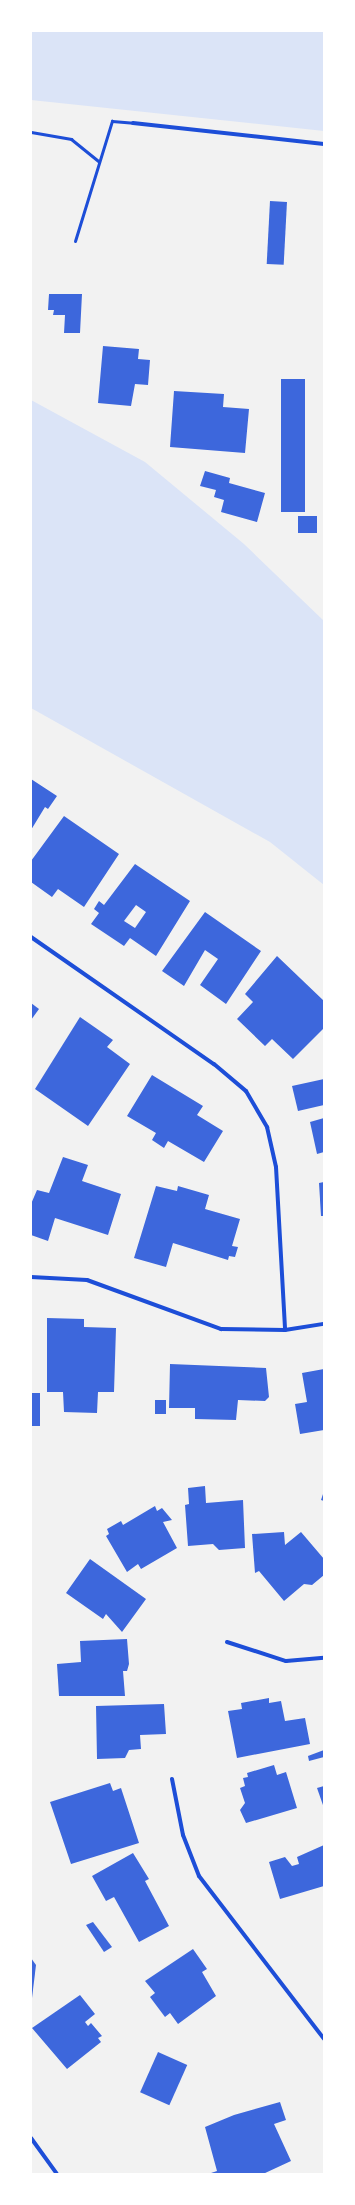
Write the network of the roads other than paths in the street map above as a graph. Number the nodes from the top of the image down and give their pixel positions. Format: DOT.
graph roads {
  1 [pos="133,123"];
  2 [pos="31,132"];
  3 [pos="324,144"];
  4 [pos="98,161"];
  5 [pos="75,241"];
  6 [pos="31,937"];
  7 [pos="31,1277"];
  8 [pos="324,1324"];
  9 [pos="285,1330"];
  10 [pos="227,1642"];
  11 [pos="324,1658"];
  12 [pos="172,1779"];
  13 [pos="324,2039"];
  14 [pos="31,2138"];
  15 [pos="57,2174"];
  1 -- 3 [label="street"];
  1 -- 4 [label="lane"];
  2 -- 4 [label="lane"];
  4 -- 5 [label="lane"];
  6 -- 9 [label="street"];
  7 -- 9 [label="street"];
  8 -- 9 [label="street"];
  10 -- 11 [label="street"];
  12 -- 13 [label="street"];
  14 -- 15 [label="street"];
}
